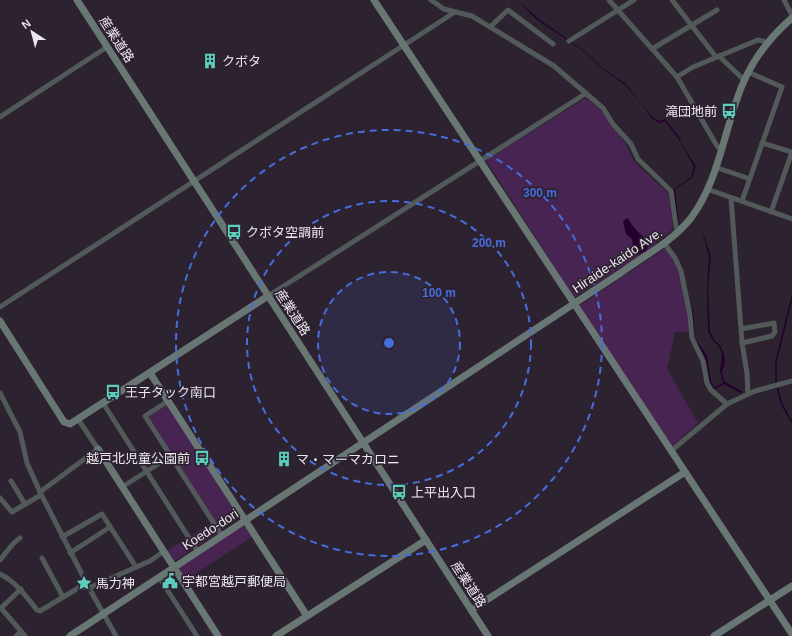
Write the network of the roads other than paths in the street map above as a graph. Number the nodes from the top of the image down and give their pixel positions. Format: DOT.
graph roads {
  1 [pos="77,0"];
  2 [pos="374,0"];
  3 [pos="431,0"];
  4 [pos="609,0"];
  5 [pos="634,0"];
  6 [pos="672,0"];
  7 [pos="784,0"];
  8 [pos="617,9"];
  9 [pos="717,10"];
  10 [pos="455,12"];
  11 [pos="792,17"];
  12 [pos="691,25"];
  13 [pos="490,27"];
  14 [pos="569,41"];
  15 [pos="553,44"];
  16 [pos="766,44"];
  17 [pos="404,46"];
  18 [pos="107,47"];
  19 [pos="652,49"];
  20 [pos="717,56"];
  21 [pos="748,72"];
  22 [pos="677,77"];
  23 [pos="744,80"];
  24 [pos="585,94"];
  25 [pos="0,117"];
  26 [pos="762,143"];
  27 [pos="721,150"];
  28 [pos="480,160"];
  29 [pos="716,167"];
  30 [pos="750,179"];
  31 [pos="194,181"];
  32 [pos="707,189"];
  33 [pos="731,198"];
  34 [pos="742,201"];
  35 [pos="771,212"];
  36 [pos="792,219"];
  37 [pos="678,231"];
  38 [pos="664,243"];
  39 [pos="268,296"];
  40 [pos="574,303"];
  41 [pos="0,307"];
  42 [pos="0,321"];
  43 [pos="741,329"];
  44 [pos="742,343"];
  45 [pos="150,373"];
  46 [pos="792,381"];
  47 [pos="0,393"];
  48 [pos="748,394"];
  49 [pos="168,401"];
  50 [pos="104,403"];
  51 [pos="727,404"];
  52 [pos="78,419"];
  53 [pos="363,443"];
  54 [pos="98,449"];
  55 [pos="671,451"];
  56 [pos="171,456"];
  57 [pos="147,472"];
  58 [pos="685,472"];
  59 [pos="11,481"];
  60 [pos="122,487"];
  61 [pos="40,494"];
  62 [pos="0,498"];
  63 [pos="25,504"];
  64 [pos="245,520"];
  65 [pos="110,527"];
  66 [pos="222,536"];
  67 [pos="62,537"];
  68 [pos="20,538"];
  69 [pos="426,540"];
  70 [pos="163,552"];
  71 [pos="198,552"];
  72 [pos="70,553"];
  73 [pos="42,558"];
  74 [pos="0,560"];
  75 [pos="136,567"];
  76 [pos="173,568"];
  77 [pos="1,576"];
  78 [pos="159,577"];
  79 [pos="792,586"];
  80 [pos="89,588"];
  81 [pos="21,589"];
  82 [pos="63,598"];
  83 [pos="770,600"];
  84 [pos="471,610"];
  85 [pos="104,614"];
  86 [pos="308,616"];
  87 [pos="79,633"];
  88 [pos="23,634"];
  89 [pos="792,634"];
  90 [pos="16,636"];
  91 [pos="70,636"];
  92 [pos="116,636"];
  93 [pos="196,636"];
  94 [pos="218,636"];
  95 [pos="276,636"];
  96 [pos="488,636"];
  97 [pos="714,636"];
  1 -- 18 [label="street, 産業道路"];
  2 -- 17 [label="street"];
  3 -- 10 [label="street"];
  4 -- 8 [label="street"];
  5 -- 8 [label="street"];
  6 -- 12 [label="street"];
  7 -- 11 [label="street"];
  8 -- 14 [label="street"];
  8 -- 19 [label="street"];
  9 -- 12 [label="street"];
  10 -- 13 [label="street"];
  10 -- 17 [label="street"];
  11 -- 16 [label="street, Hiraide-kaido Ave."];
  12 -- 19 [label="street"];
  12 -- 20 [label="street"];
  13 -- 15 [label="street"];
  13 -- 24 [label="street"];
  16 -- 20 [label="street"];
  16 -- 21 [label="street, Hiraide-kaido Ave."];
  17 -- 28 [label="street"];
  17 -- 31 [label="street"];
  18 -- 25 [label="street"];
  18 -- 31 [label="street, 産業道路"];
  19 -- 22 [label="street"];
  20 -- 22 [label="street"];
  20 -- 23 [label="street"];
  21 -- 23 [label="street, Hiraide-kaido Ave."];
  21 -- 26 [label="street"];
  22 -- 27 [label="street"];
  23 -- 27 [label="street, Hiraide-kaido Ave."];
  24 -- 28 [label="street"];
  24 -- 37 [label="street"];
  26 -- 30 [label="street"];
  26 -- 35 [label="street"];
  27 -- 29 [label="street, Hiraide-kaido Ave."];
  28 -- 39 [label="street"];
  28 -- 40 [label="street"];
  29 -- 30 [label="street"];
  29 -- 32 [label="street, Hiraide-kaido Ave."];
  30 -- 34 [label="street"];
  31 -- 39 [label="street, 産業道路"];
  31 -- 41 [label="street"];
  32 -- 33 [label="street"];
  32 -- 37 [label="street, Hiraide-kaido Ave."];
  33 -- 34 [label="street"];
  33 -- 43 [label="street"];
  34 -- 35 [label="street"];
  35 -- 36 [label="street"];
  37 -- 38 [label="street, Hiraide-kaido Ave."];
  38 -- 40 [label="street, Hiraide-kaido Ave."];
  38 -- 51 [label="street"];
  39 -- 45 [label="street"];
  39 -- 53 [label="street, 産業道路"];
  40 -- 53 [label="street, Hiraide-kaido Ave."];
  40 -- 55 [label="street"];
  42 -- 52 [label="street"];
  43 -- 44 [label="street"];
  43 -- 44 [label="street"];
  44 -- 48 [label="street"];
  45 -- 49 [label="street"];
  45 -- 50 [label="street"];
  46 -- 48 [label="street"];
  47 -- 61 [label="street"];
  48 -- 51 [label="street"];
  49 -- 56 [label="street"];
  49 -- 64 [label="street"];
  50 -- 52 [label="street"];
  50 -- 57 [label="street"];
  51 -- 55 [label="street"];
  52 -- 54 [label="street"];
  53 -- 64 [label="street, Koedo-dori"];
  53 -- 69 [label="street, 産業道路"];
  54 -- 60 [label="street"];
  54 -- 61 [label="street"];
  55 -- 58 [label="street"];
  56 -- 57 [label="street"];
  56 -- 66 [label="street"];
  57 -- 60 [label="street"];
  57 -- 71 [label="street"];
  58 -- 83 [label="street"];
  58 -- 84 [label="street"];
  59 -- 63 [label="street"];
  60 -- 70 [label="street"];
  61 -- 63 [label="street"];
  61 -- 67 [label="street"];
  62 -- 63 [label="street"];
  64 -- 66 [label="street, Koedo-dori"];
  64 -- 86 [label="street"];
  65 -- 67 [label="street"];
  65 -- 72 [label="street"];
  65 -- 75 [label="street"];
  66 -- 71 [label="street, Koedo-dori"];
  67 -- 72 [label="street"];
  68 -- 74 [label="street"];
  69 -- 84 [label="street, 産業道路"];
  69 -- 86 [label="street"];
  70 -- 75 [label="street"];
  70 -- 76 [label="street"];
  71 -- 76 [label="street, Koedo-dori"];
  72 -- 80 [label="street"];
  73 -- 82 [label="street"];
  75 -- 80 [label="street"];
  76 -- 78 [label="street, Koedo-dori"];
  76 -- 94 [label="street"];
  77 -- 81 [label="street"];
  78 -- 85 [label="street, Koedo-dori"];
  78 -- 93 [label="street"];
  79 -- 83 [label="street"];
  80 -- 82 [label="street"];
  80 -- 85 [label="street"];
  81 -- 82 [label="street"];
  81 -- 88 [label="street"];
  83 -- 89 [label="street"];
  83 -- 97 [label="street"];
  84 -- 96 [label="street, 産業道路"];
  85 -- 87 [label="street, Koedo-dori"];
  85 -- 92 [label="street"];
  86 -- 95 [label="street"];
  87 -- 91 [label="street, Koedo-dori"];
  88 -- 90 [label="street"];
}
